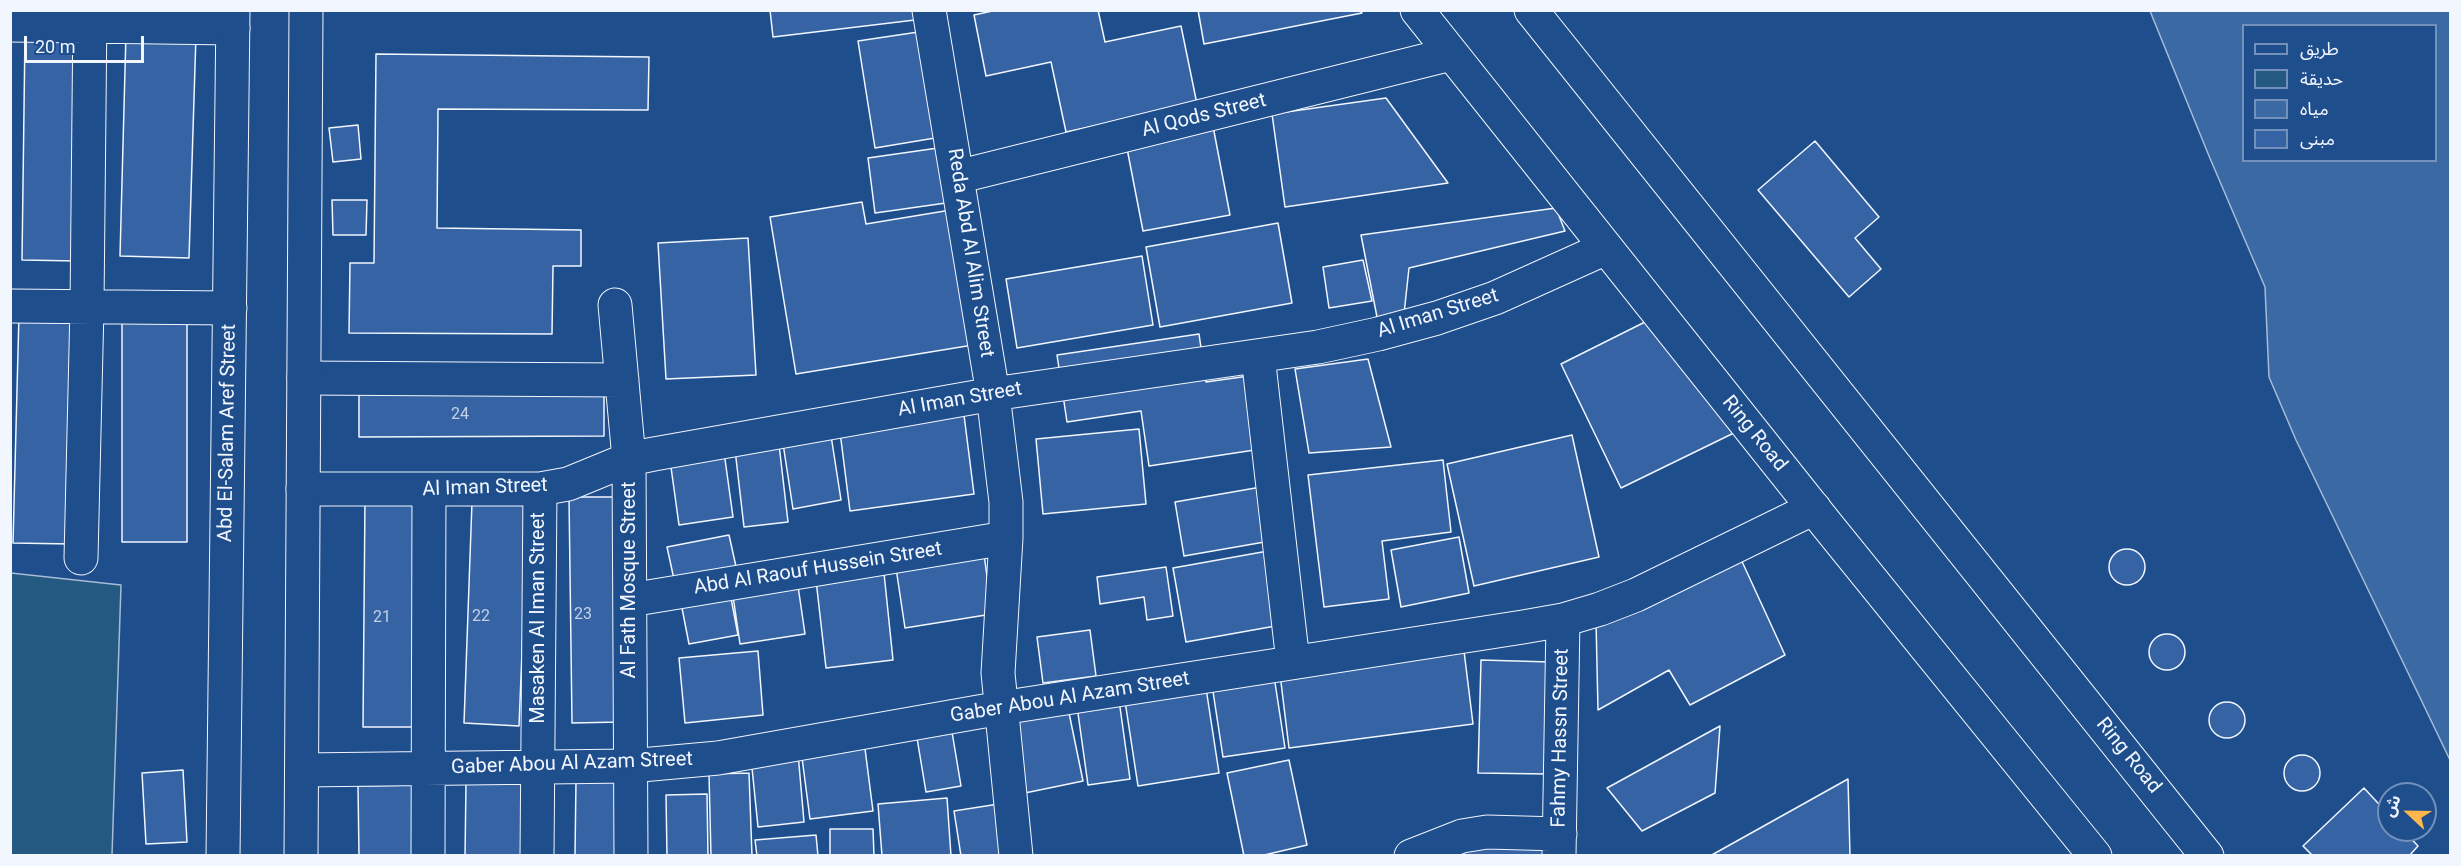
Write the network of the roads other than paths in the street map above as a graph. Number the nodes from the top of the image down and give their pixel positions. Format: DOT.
graph roads {
  1 [pos="306,10"];
  2 [pos="1417,10"];
  3 [pos="1531,10"];
  4 [pos="931,11"];
  5 [pos="90,18"];
  6 [pos="233,19"];
  7 [pos="10,25"];
  8 [pos="1451,54"];
  9 [pos="957,177"];
  10 [pos="1606,248"];
  11 [pos="615,305"];
  12 [pos="10,306"];
  13 [pos="87,307"];
  14 [pos="230,308"];
  15 [pos="1257,356"];
  16 [pos="304,378"];
  17 [pos="622,380"];
  18 [pos="993,394"];
  19 [pos="629,459"];
  20 [pos="303,489"];
  21 [pos="540,489"];
  22 [pos="429,490"];
  23 [pos="1814,508"];
  24 [pos="1006,538"];
  25 [pos="81,558"];
  26 [pos="630,600"];
  27 [pos="1563,620"];
  28 [pos="1293,662"];
  29 [pos="1001,708"];
  30 [pos="630,766"];
  31 [pos="538,767"];
  32 [pos="428,768"];
  33 [pos="302,770"];
  34 [pos="1560,845"];
  35 [pos="224,855"];
  36 [pos="301,855"];
  37 [pos="428,855"];
  38 [pos="537,855"];
  39 [pos="631,855"];
  40 [pos="1016,855"];
  41 [pos="1411,855"];
  42 [pos="2095,855"];
  43 [pos="2207,855"];
  1 -- 16 [label="main road"];
  2 -- 8 [label="main road, Ring Road"];
  3 -- 43 [label="main road, Ring Road"];
  4 -- 9 [label="main road, Reda Abd Al Alim Street"];
  5 -- 6 [label="main road"];
  5 -- 7 [label="main road"];
  5 -- 13 [label="main road"];
  6 -- 14 [label="main road, Abd El-Salam Aref Street"];
  8 -- 9 [label="main road, Al Qods Street"];
  8 -- 10 [label="main road, Ring Road"];
  9 -- 18 [label="main road, Reda Abd Al Alim Street"];
  10 -- 15 [label="main road, Al Iman Street"];
  10 -- 23 [label="main road, Ring Road"];
  11 -- 17 [label="main road, Al Fath Mosque Street"];
  12 -- 13 [label="main road"];
  13 -- 14 [label="main road"];
  13 -- 25 [label="main road"];
  14 -- 35 [label="main road, Abd El-Salam Aref Street"];
  15 -- 18 [label="main road, Al Iman Street"];
  15 -- 28 [label="main road"];
  16 -- 17 [label="main road"];
  16 -- 20 [label="main road"];
  17 -- 19 [label="main road, Al Fath Mosque Street"];
  18 -- 19 [label="main road, Al Iman Street"];
  18 -- 24 [label="main road, Reda Abd Al Alim Street"];
  19 -- 21 [label="main road, Al Iman Street"];
  19 -- 26 [label="main road, Al Fath Mosque Street"];
  20 -- 22 [label="main road, Al Iman Street"];
  20 -- 33 [label="main road"];
  21 -- 22 [label="main road, Al Iman Street"];
  21 -- 31 [label="main road, Masaken Al Iman Street"];
  22 -- 32 [label="main road"];
  23 -- 27 [label="main road, Gaber Abou Al Azam Street"];
  23 -- 42 [label="main road, Ring Road"];
  24 -- 26 [label="main road, Abd Al Raouf Hussein Street"];
  24 -- 29 [label="main road, Reda Abd Al Alim Street"];
  26 -- 30 [label="main road, Al Fath Mosque Street"];
  27 -- 28 [label="main road, Gaber Abou Al Azam Street"];
  27 -- 34 [label="main road, Fahmy Hassn Street"];
  28 -- 29 [label="main road, Gaber Abou Al Azam Street"];
  29 -- 30 [label="main road, Gaber Abou Al Azam Street"];
  29 -- 40 [label="main road, Reda Abd Al Alim Street"];
  30 -- 31 [label="main road, Gaber Abou Al Azam Street"];
  30 -- 39 [label="main road, Al Fath Mosque Street"];
  31 -- 32 [label="main road, Gaber Abou Al Azam Street"];
  31 -- 38 [label="main road, Masaken Al Iman Street"];
  32 -- 33 [label="main road, Gaber Abou Al Azam Street"];
  32 -- 37 [label="main road"];
  33 -- 36 [label="main road"];
  34 -- 41 [label="main road"];
}
